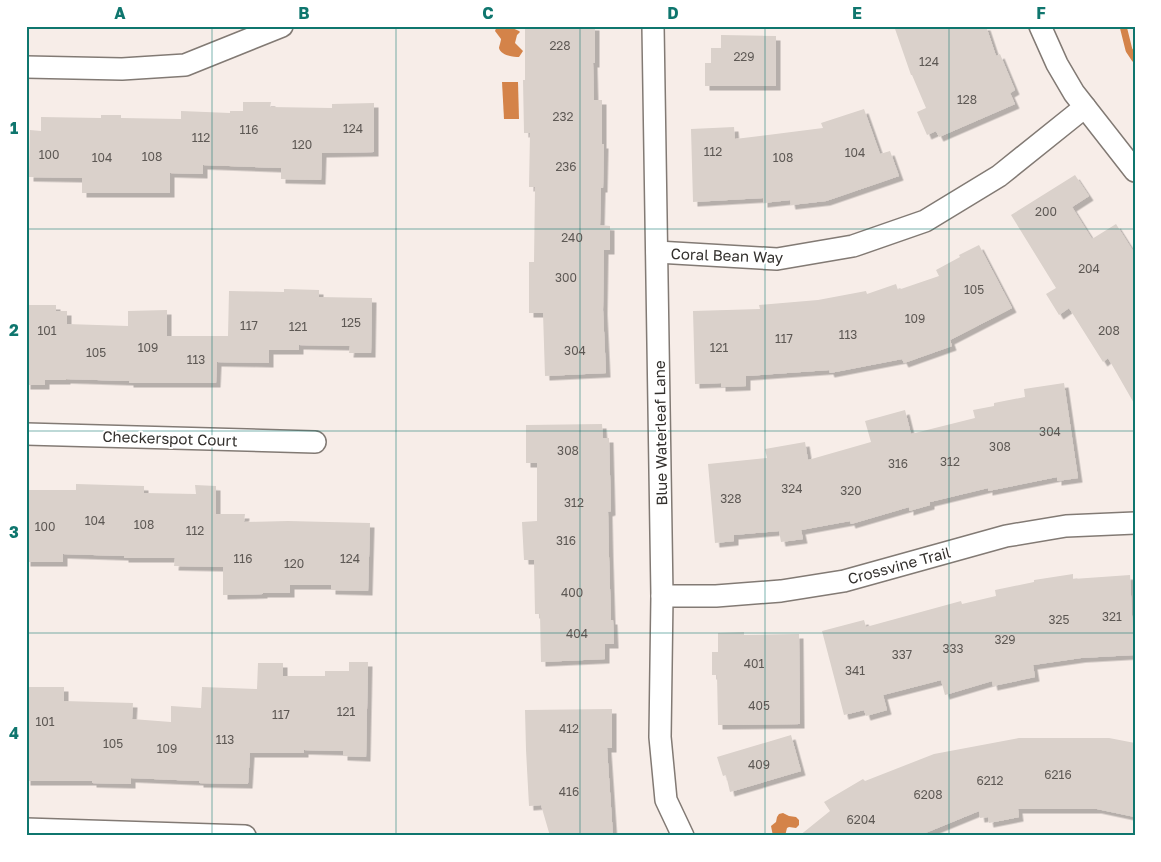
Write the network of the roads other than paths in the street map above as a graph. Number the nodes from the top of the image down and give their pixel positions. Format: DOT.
graph roads {
  1 [pos="282,26"];
  2 [pos="653,26"];
  3 [pos="1040,26"];
  4 [pos="26,67"];
  5 [pos="1085,107"];
  6 [pos="1135,171"];
  7 [pos="657,252"];
  8 [pos="26,434"];
  9 [pos="315,442"];
  10 [pos="1135,523"];
  11 [pos="662,596"];
  12 [pos="26,829"];
  13 [pos="245,836"];
  14 [pos="683,836"];
  1 -- 4 [label="street"];
  2 -- 7 [label="street, Blue Waterleaf Lane"];
  3 -- 5 [label="street"];
  5 -- 6 [label="street"];
  5 -- 7 [label="street, Coral Bean Way"];
  7 -- 11 [label="street, Blue Waterleaf Lane"];
  8 -- 9 [label="street, Checkerspot Court"];
  10 -- 11 [label="street, Crossvine Trail"];
  11 -- 14 [label="street, Blue Waterleaf Lane"];
  12 -- 13 [label="street"];
}
